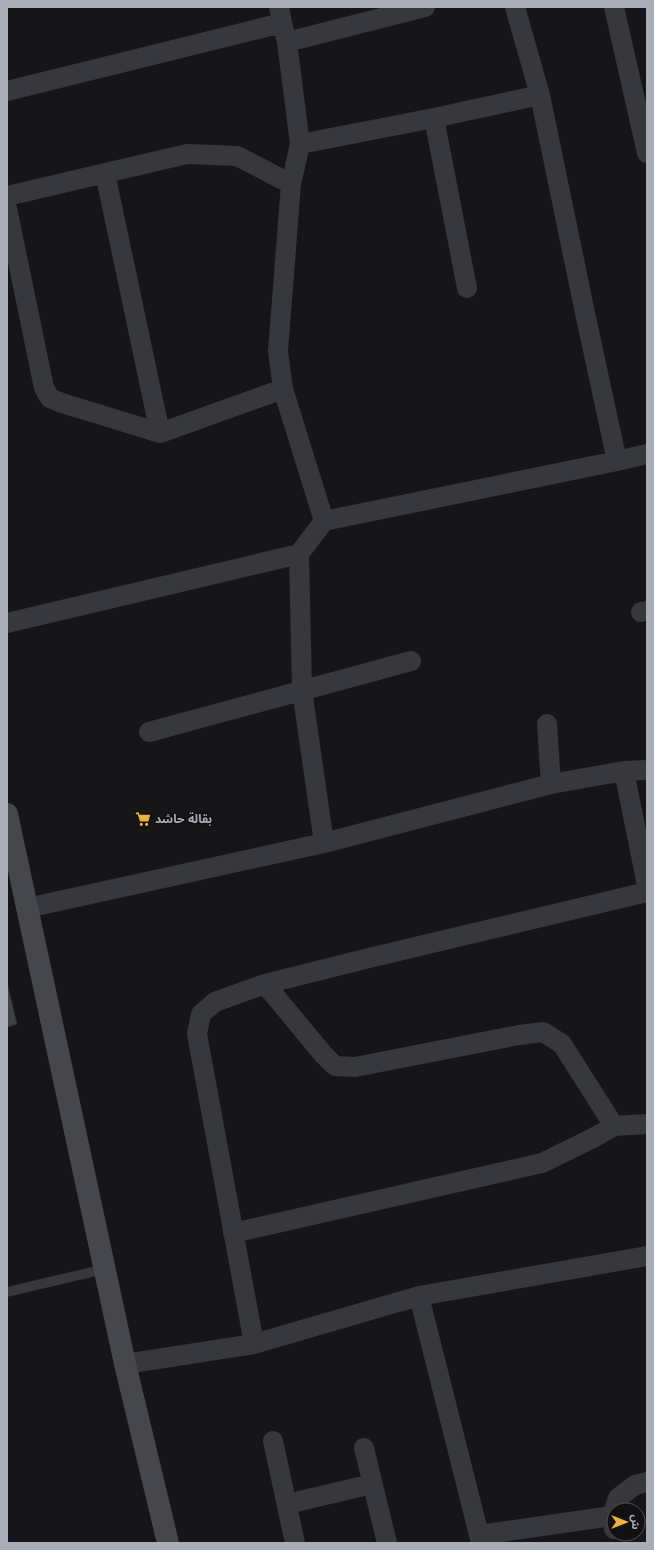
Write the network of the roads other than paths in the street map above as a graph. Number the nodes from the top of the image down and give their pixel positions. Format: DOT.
graph roads {
  1 [pos="425,7"];
  2 [pos="515,7"];
  3 [pos="614,7"];
  4 [pos="283,24"];
  5 [pos="7,91"];
  6 [pos="540,95"];
  7 [pos="434,118"];
  8 [pos="300,144"];
  9 [pos="647,154"];
  10 [pos="105,173"];
  11 [pos="291,184"];
  12 [pos="7,196"];
  13 [pos="7,208"];
  14 [pos="467,288"];
  15 [pos="283,389"];
  16 [pos="160,433"];
  17 [pos="647,454"];
  18 [pos="617,461"];
  19 [pos="324,520"];
  20 [pos="299,554"];
  21 [pos="7,623"];
  22 [pos="411,661"];
  23 [pos="302,690"];
  24 [pos="547,724"];
  25 [pos="149,732"];
  26 [pos="647,770"];
  27 [pos="624,771"];
  28 [pos="551,784"];
  29 [pos="7,814"];
  30 [pos="324,843"];
  31 [pos="647,885"];
  32 [pos="647,892"];
  33 [pos="27,908"];
  34 [pos="265,984"];
  35 [pos="647,1124"];
  36 [pos="614,1126"];
  37 [pos="233,1233"];
  38 [pos="647,1256"];
  39 [pos="104,1269"];
  40 [pos="7,1292"];
  41 [pos="419,1296"];
  42 [pos="254,1344"];
  43 [pos="125,1364"];
  44 [pos="273,1441"];
  45 [pos="364,1448"];
  46 [pos="647,1482"];
  47 [pos="372,1484"];
  48 [pos="617,1502"];
  49 [pos="287,1504"];
  50 [pos="606,1527"];
  51 [pos="480,1539"];
  52 [pos="168,1543"];
  53 [pos="295,1543"];
  54 [pos="386,1543"];
  1 -- 4 [label="street"];
  2 -- 6 [label="street"];
  3 -- 9 [label="street"];
  4 -- 5 [label="street"];
  4 -- 8 [label="street"];
  6 -- 7 [label="street"];
  6 -- 18 [label="street"];
  7 -- 8 [label="street"];
  7 -- 14 [label="street"];
  8 -- 11 [label="street"];
  10 -- 11 [label="street"];
  10 -- 12 [label="street"];
  10 -- 16 [label="street"];
  11 -- 15 [label="street"];
  13 -- 16 [label="street"];
  15 -- 16 [label="street"];
  15 -- 19 [label="street"];
  17 -- 18 [label="street"];
  18 -- 19 [label="street"];
  19 -- 20 [label="street"];
  20 -- 21 [label="street"];
  20 -- 23 [label="street"];
  22 -- 23 [label="street"];
  23 -- 25 [label="street"];
  23 -- 30 [label="street"];
  24 -- 28 [label="street"];
  26 -- 27 [label="street"];
  27 -- 28 [label="street"];
  27 -- 31 [label="street"];
  28 -- 30 [label="street"];
  29 -- 33 [label="street"];
  30 -- 33 [label="street"];
  32 -- 34 [label="street"];
  33 -- 39 [label="street"];
  34 -- 36 [label="street"];
  34 -- 37 [label="street"];
  35 -- 36 [label="street"];
  36 -- 37 [label="street"];
  37 -- 42 [label="street"];
  38 -- 41 [label="street"];
  39 -- 40 [label="lane"];
  39 -- 43 [label="street"];
  41 -- 42 [label="street"];
  41 -- 51 [label="street"];
  42 -- 43 [label="street"];
  43 -- 52 [label="street"];
  44 -- 49 [label="street"];
  45 -- 47 [label="street"];
  46 -- 48 [label="street"];
  47 -- 49 [label="street"];
  47 -- 54 [label="street"];
  49 -- 53 [label="street"];
  50 -- 51 [label="street"];
}
